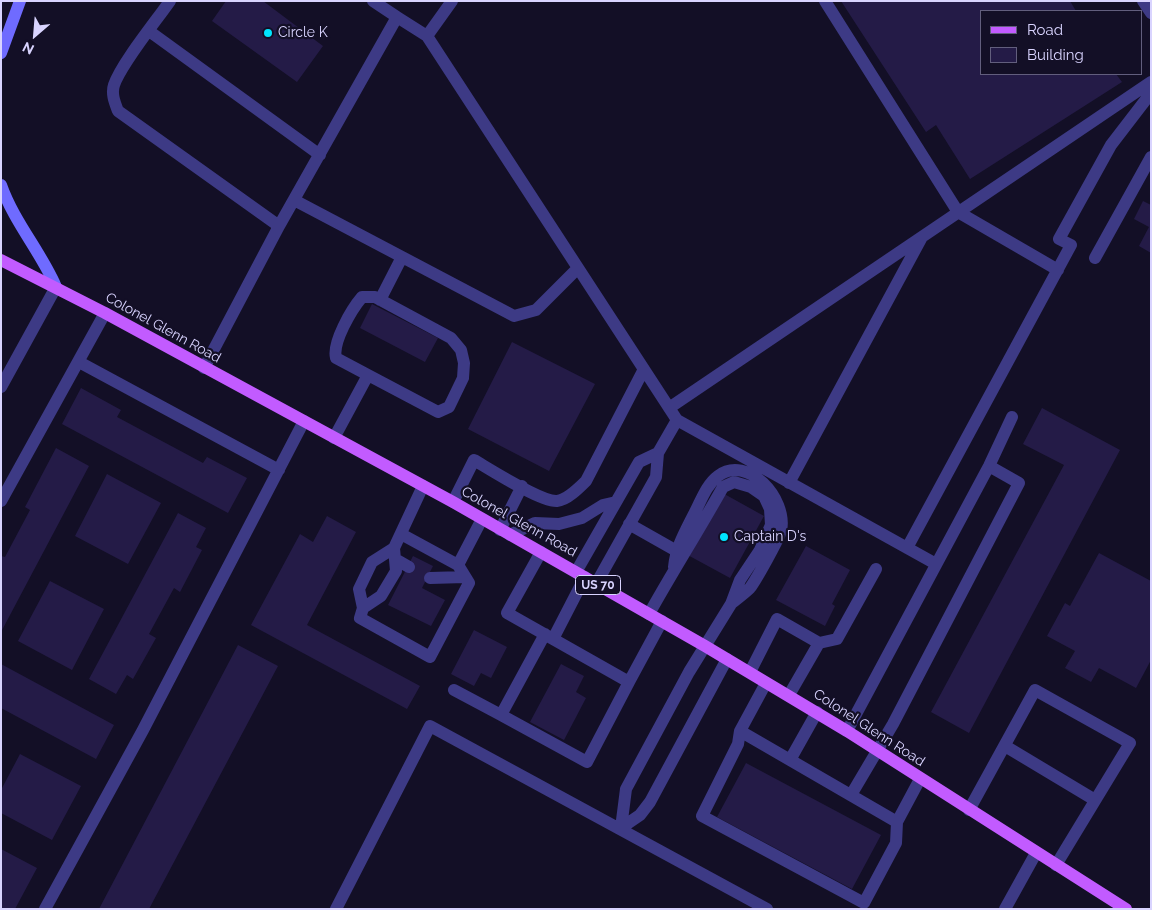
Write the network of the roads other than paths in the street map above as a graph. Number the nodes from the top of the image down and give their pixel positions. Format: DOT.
graph roads {
  1 [pos="20,1"];
  2 [pos="170,1"];
  3 [pos="373,1"];
  4 [pos="452,1"];
  5 [pos="825,1"];
  6 [pos="1143,1"];
  7 [pos="1151,13"];
  8 [pos="396,17"];
  9 [pos="149,31"];
  10 [pos="427,36"];
  11 [pos="1,52"];
  12 [pos="1151,82"];
  13 [pos="1151,93"];
  14 [pos="320,155"];
  15 [pos="1151,156"];
  16 [pos="1,185"];
  17 [pos="294,200"];
  18 [pos="958,212"];
  19 [pos="279,226"];
  20 [pos="923,236"];
  21 [pos="402,257"];
  22 [pos="1095,258"];
  23 [pos="4,260"];
  24 [pos="578,268"];
  25 [pos="1058,270"];
  26 [pos="56,287"];
  27 [pos="380,300"];
  28 [pos="105,313"];
  29 [pos="79,362"];
  30 [pos="204,368"];
  31 [pos="644,369"];
  32 [pos="368,375"];
  33 [pos="1,387"];
  34 [pos="669,408"];
  35 [pos="1012,417"];
  36 [pos="677,420"];
  37 [pos="304,421"];
  38 [pos="334,438"];
  39 [pos="658,453"];
  40 [pos="989,466"];
  41 [pos="278,470"];
  42 [pos="789,482"];
  43 [pos="423,486"];
  44 [pos="522,486"];
  45 [pos="1,501"];
  46 [pos="453,502"];
  47 [pos="616,502"];
  48 [pos="482,519"];
  49 [pos="629,524"];
  50 [pos="505,533"];
  51 [pos="401,534"];
  52 [pos="906,548"];
  53 [pos="541,552"];
  54 [pos="680,553"];
  55 [pos="394,554"];
  56 [pos="936,564"];
  57 [pos="458,565"];
  58 [pos="409,567"];
  59 [pos="876,568"];
  60 [pos="581,575"];
  61 [pos="465,577"];
  62 [pos="430,578"];
  63 [pos="596,584"];
  64 [pos="363,608"];
  65 [pos="649,614"];
  66 [pos="662,621"];
  67 [pos="549,637"];
  68 [pos="819,643"];
  69 [pos="705,646"];
  70 [pos="727,659"];
  71 [pos="750,672"];
  72 [pos="629,682"];
  73 [pos="766,682"];
  74 [pos="454,690"];
  75 [pos="789,695"];
  76 [pos="817,712"];
  77 [pos="501,715"];
  78 [pos="740,731"];
  79 [pos="847,731"];
  80 [pos="1005,746"];
  81 [pos="878,751"];
  82 [pos="790,760"];
  83 [pos="920,779"];
  84 [pos="851,795"];
  85 [pos="1095,800"];
  86 [pos="969,810"];
  87 [pos="897,822"];
  88 [pos="621,828"];
  89 [pos="1036,853"];
  90 [pos="1056,865"];
  91 [pos="45,909"];
  92 [pos="336,909"];
  93 [pos="767,909"];
  94 [pos="1005,909"];
  95 [pos="1126,909"];
  1 -- 11 [label="main road"];
  2 -- 9 [label="lane"];
  3 -- 8 [label="lane"];
  4 -- 10 [label="lane"];
  5 -- 18 [label="lane"];
  6 -- 7 [label="lane"];
  8 -- 10 [label="lane"];
  8 -- 14 [label="lane"];
  9 -- 14 [label="lane"];
  9 -- 19 [label="lane"];
  10 -- 24 [label="lane"];
  12 -- 18 [label="lane"];
  13 -- 25 [label="lane"];
  14 -- 17 [label="lane"];
  15 -- 22 [label="lane"];
  16 -- 26 [label="main road"];
  17 -- 19 [label="lane"];
  17 -- 21 [label="lane"];
  18 -- 20 [label="lane"];
  18 -- 25 [label="lane"];
  19 -- 30 [label="lane"];
  20 -- 34 [label="lane"];
  20 -- 42 [label="lane"];
  21 -- 24 [label="lane"];
  21 -- 27 [label="lane"];
  23 -- 26 [label="main road, Colonel Glenn Road / US 70"];
  24 -- 31 [label="lane"];
  25 -- 52 [label="lane"];
  26 -- 28 [label="main road, Colonel Glenn Road / US 70"];
  26 -- 33 [label="lane"];
  27 -- 32 [label="lane"];
  27 -- 32 [label="lane"];
  28 -- 29 [label="lane"];
  28 -- 30 [label="main road, Colonel Glenn Road / US 70"];
  29 -- 41 [label="lane"];
  29 -- 45 [label="lane"];
  30 -- 37 [label="main road, Colonel Glenn Road / US 70"];
  31 -- 34 [label="lane"];
  31 -- 44 [label="lane"];
  32 -- 38 [label="lane"];
  34 -- 36 [label="lane"];
  35 -- 40 [label="lane"];
  36 -- 39 [label="lane"];
  36 -- 42 [label="lane"];
  37 -- 38 [label="main road, Colonel Glenn Road / US 70"];
  37 -- 41 [label="lane"];
  38 -- 43 [label="main road, Colonel Glenn Road / US 70"];
  39 -- 47 [label="lane"];
  39 -- 49 [label="lane"];
  40 -- 56 [label="lane"];
  40 -- 81 [label="lane"];
  41 -- 91 [label="lane"];
  42 -- 52 [label="lane"];
  43 -- 46 [label="main road, Colonel Glenn Road / US 70"];
  43 -- 51 [label="lane"];
  44 -- 46 [label="lane"];
  44 -- 50 [label="lane"];
  46 -- 48 [label="main road, Colonel Glenn Road / US 70"];
  47 -- 50 [label="lane"];
  47 -- 60 [label="lane"];
  48 -- 50 [label="main road, Colonel Glenn Road / US 70"];
  48 -- 57 [label="lane"];
  49 -- 54 [label="lane"];
  49 -- 63 [label="lane"];
  50 -- 53 [label="main road, Colonel Glenn Road / US 70"];
  51 -- 55 [label="lane"];
  51 -- 57 [label="lane"];
  52 -- 56 [label="lane"];
  53 -- 60 [label="main road, Colonel Glenn Road / US 70"];
  53 -- 67 [label="lane"];
  54 -- 65 [label="lane"];
  54 -- 69 [label="lane"];
  55 -- 58 [label="lane"];
  55 -- 64 [label="lane"];
  55 -- 64 [label="lane"];
  56 -- 79 [label="lane"];
  57 -- 61 [label="lane"];
  59 -- 68 [label="lane"];
  60 -- 63 [label="main road, Colonel Glenn Road / US 70"];
  60 -- 67 [label="lane"];
  61 -- 62 [label="lane"];
  61 -- 64 [label="lane"];
  63 -- 65 [label="main road, Colonel Glenn Road / US 70"];
  65 -- 66 [label="main road, Colonel Glenn Road / US 70"];
  66 -- 69 [label="main road, Colonel Glenn Road / US 70"];
  66 -- 72 [label="lane"];
  67 -- 72 [label="lane"];
  67 -- 77 [label="lane"];
  68 -- 71 [label="lane"];
  68 -- 75 [label="lane"];
  69 -- 70 [label="main road, Colonel Glenn Road / US 70"];
  69 -- 88 [label="lane"];
  70 -- 71 [label="main road, Colonel Glenn Road / US 70"];
  70 -- 88 [label="lane"];
  71 -- 73 [label="main road, Colonel Glenn Road / US 70"];
  72 -- 77 [label="lane"];
  73 -- 75 [label="main road, Colonel Glenn Road / US 70"];
  73 -- 78 [label="lane"];
  74 -- 77 [label="lane"];
  75 -- 76 [label="main road, Colonel Glenn Road / US 70"];
  76 -- 79 [label="main road, Colonel Glenn Road / US 70"];
  76 -- 82 [label="lane"];
  78 -- 82 [label="lane"];
  78 -- 87 [label="lane"];
  79 -- 81 [label="main road, Colonel Glenn Road / US 70"];
  80 -- 85 [label="lane"];
  80 -- 85 [label="lane"];
  80 -- 86 [label="lane"];
  81 -- 83 [label="main road, Colonel Glenn Road / US 70"];
  81 -- 84 [label="lane"];
  82 -- 84 [label="lane"];
  83 -- 86 [label="main road, Colonel Glenn Road / US 70"];
  83 -- 87 [label="lane"];
  84 -- 87 [label="lane"];
  85 -- 90 [label="lane"];
  86 -- 89 [label="main road, Colonel Glenn Road / US 70"];
  88 -- 92 [label="lane"];
  88 -- 93 [label="lane"];
  89 -- 90 [label="main road, Colonel Glenn Road / US 70"];
  89 -- 94 [label="lane"];
  90 -- 95 [label="main road, Colonel Glenn Road / US 70"];
}
